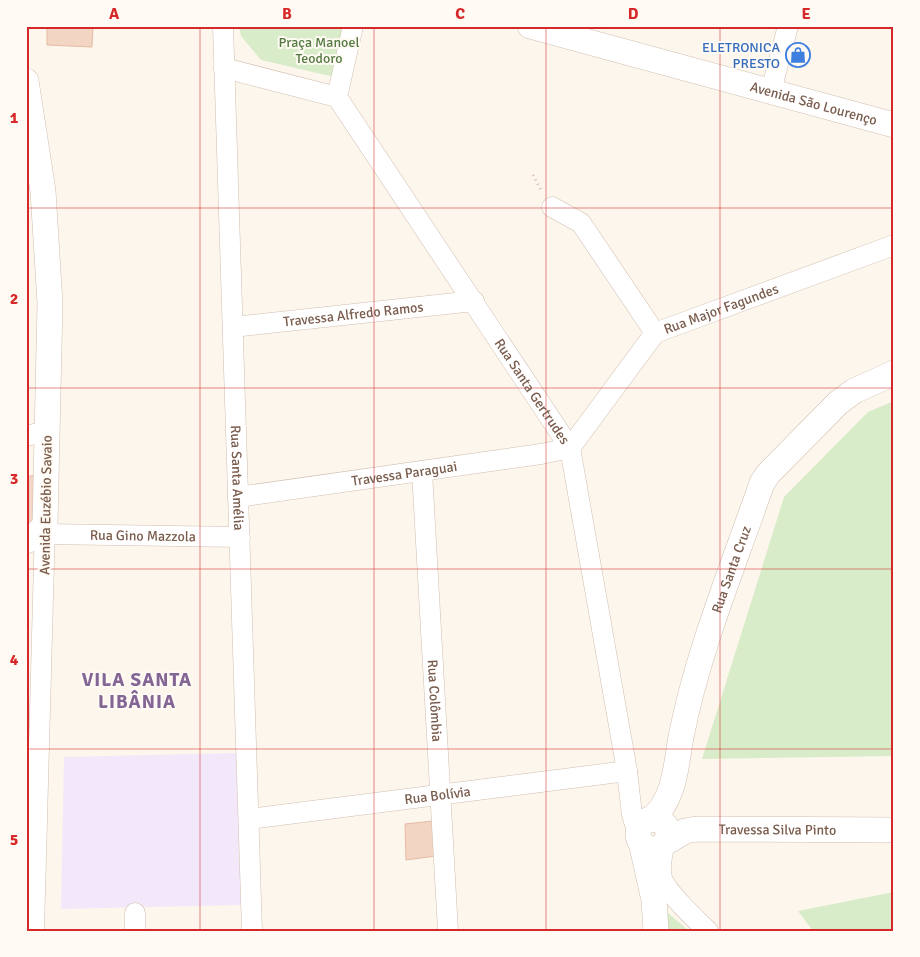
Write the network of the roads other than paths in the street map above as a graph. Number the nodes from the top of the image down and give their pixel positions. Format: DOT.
graph roads {
  1 [pos="223,26"];
  2 [pos="353,26"];
  3 [pos="530,26"];
  4 [pos="788,26"];
  5 [pos="224,68"];
  6 [pos="26,81"];
  7 [pos="771,91"];
  8 [pos="337,97"];
  9 [pos="894,125"];
  10 [pos="552,207"];
  11 [pos="894,245"];
  12 [pos="474,301"];
  13 [pos="233,327"];
  14 [pos="655,333"];
  15 [pos="894,373"];
  16 [pos="37,433"];
  17 [pos="570,448"];
  18 [pos="422,471"];
  19 [pos="238,497"];
  20 [pos="36,535"];
  21 [pos="240,537"];
  22 [pos="626,771"];
  23 [pos="440,794"];
  24 [pos="249,819"];
  25 [pos="894,830"];
  26 [pos="649,836"];
  27 [pos="686,911"];
  28 [pos="656,924"];
  29 [pos="34,931"];
  30 [pos="252,931"];
  31 [pos="448,931"];
  32 [pos="708,931"];
  1 -- 5 [label="street, Rua Santa Amélia"];
  2 -- 8 [label="street"];
  3 -- 7 [label="street, Avenida São Lourenço"];
  4 -- 7 [label="street"];
  5 -- 8 [label="street"];
  5 -- 13 [label="street, Rua Santa Amélia"];
  6 -- 16 [label="street, Avenida Euzébio Savaio"];
  7 -- 9 [label="street, Avenida São Lourenço"];
  8 -- 12 [label="street, Rua Santa Gertrudes"];
  10 -- 14 [label="street"];
  11 -- 14 [label="street, Rua Major Fagundes"];
  12 -- 13 [label="street, Travessa Alfredo Ramos"];
  12 -- 17 [label="street, Rua Santa Gertrudes"];
  13 -- 19 [label="street, Rua Santa Amélia"];
  14 -- 17 [label="street, Rua Major Fagundes"];
  15 -- 26 [label="street, Rua Santa Cruz"];
  16 -- 20 [label="street, Avenida Euzébio Savaio"];
  17 -- 18 [label="street, Travessa Paraguai"];
  17 -- 22 [label="street, Rua Santa Gertrudes"];
  18 -- 19 [label="street, Travessa Paraguai"];
  18 -- 23 [label="street, Rua Colômbia"];
  19 -- 21 [label="street, Rua Santa Amélia"];
  20 -- 21 [label="street, Rua Gino Mazzola"];
  20 -- 29 [label="street, Avenida Euzébio Savaio"];
  21 -- 24 [label="street, Rua Santa Amélia"];
  22 -- 23 [label="street, Rua Bolívia"];
  22 -- 26 [label="street, Rua Santa Gertrudes"];
  23 -- 24 [label="street, Rua Bolívia"];
  23 -- 31 [label="street, Rua Colômbia"];
  24 -- 30 [label="street, Rua Santa Amélia"];
  25 -- 26 [label="street, Travessa Silva Pinto"];
  26 -- 27 [label="street"];
  26 -- 28 [label="street"];
  27 -- 28 [label="street"];
  27 -- 32 [label="street"];
}
